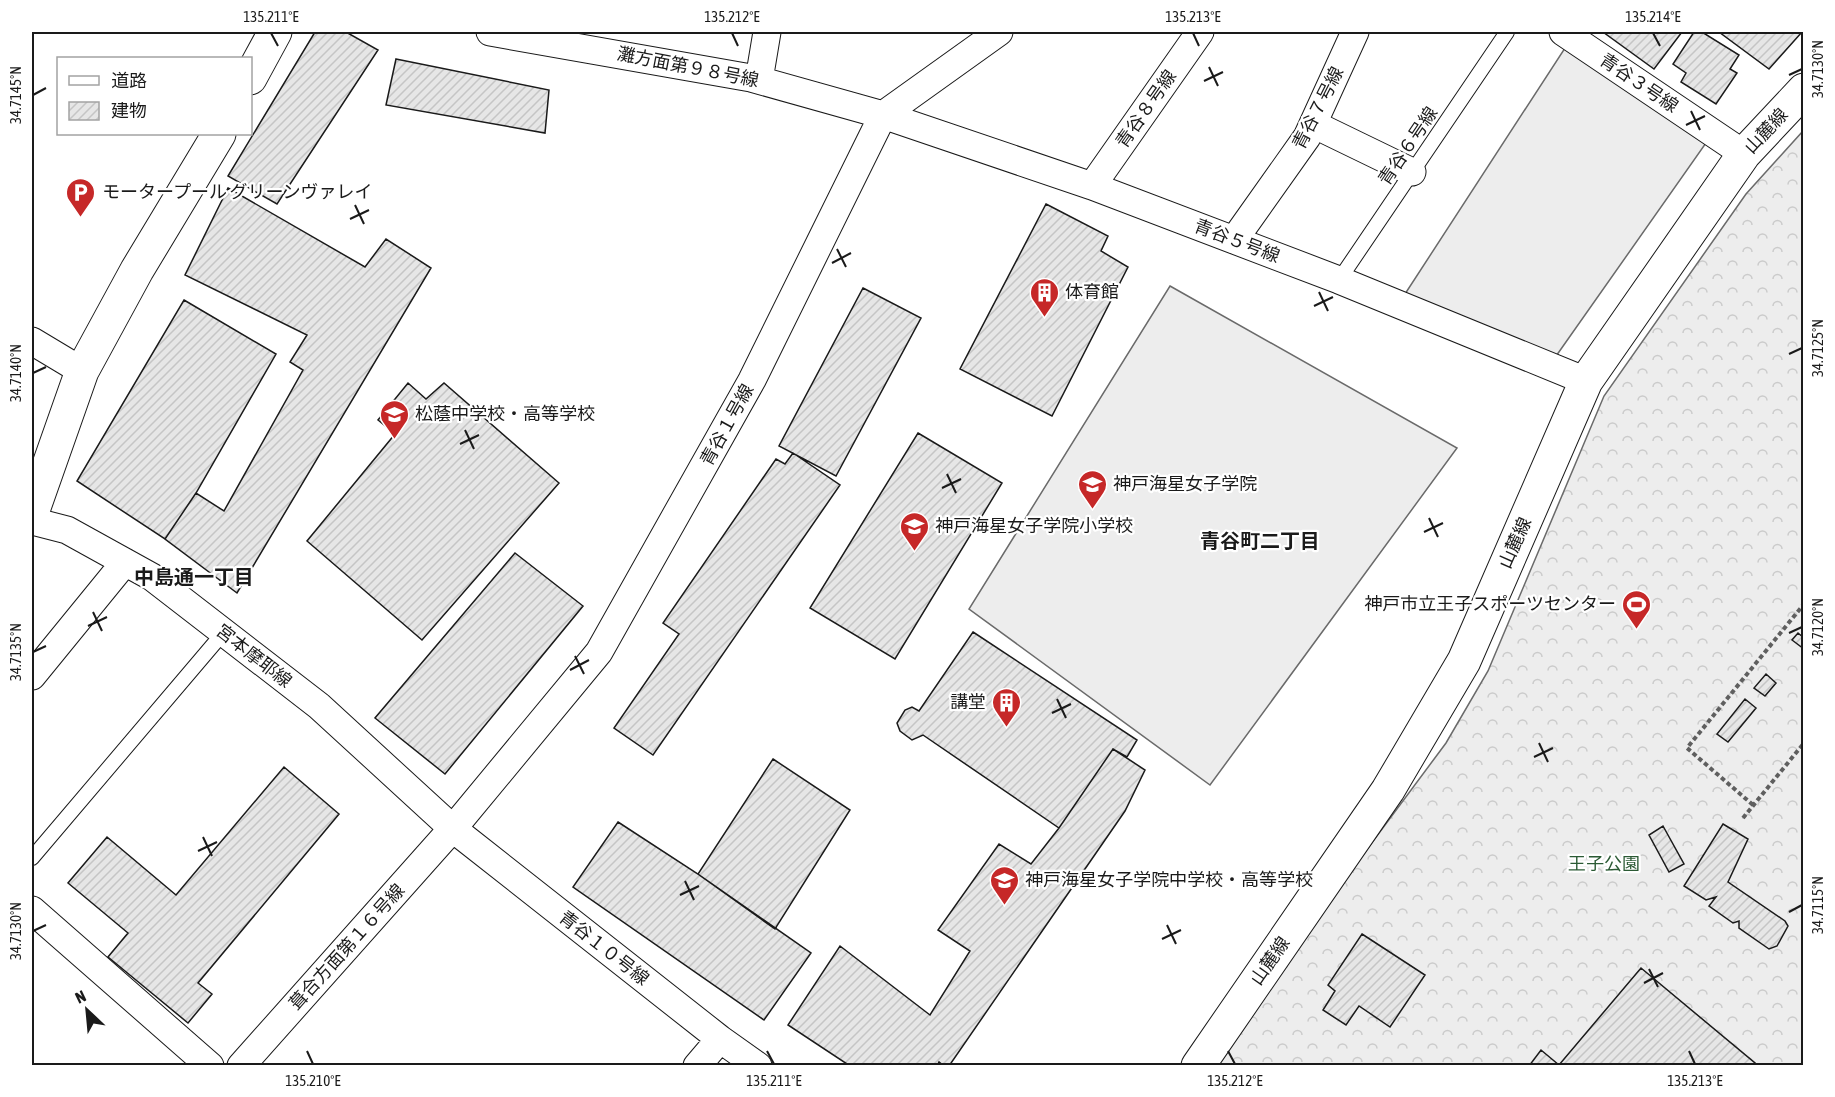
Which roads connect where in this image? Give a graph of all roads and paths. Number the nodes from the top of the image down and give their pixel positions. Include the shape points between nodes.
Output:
1 (275, 32) edge
2 (490, 32) edge
3 (767, 32) edge
4 (999, 32) edge
5 (1200, 32) edge
6 (1355, 32) edge
7 (1507, 32) edge
8 (1563, 32) edge
9 (252, 74) edge
10 (759, 80) junction
11 (1803, 90) edge
12 (883, 115) junction
13 (1313, 124) junction
14 (218, 135) edge
15 (1744, 154) junction
16 (1412, 172) junction
17 (1092, 186) junction
18 (1234, 240) junction
19 (1339, 280) junction
20 (32, 341) edge
21 (82, 371) junction
22 (1586, 381) junction
23 (32, 513) edge
24 (32, 521) edge
25 (125, 562) junction
26 (1803, 604) edge
27 (224, 632) junction
28 (32, 676) edge
29 (1803, 743) edge
30 (1753, 805) junction
31 (1743, 818) dead end
32 (452, 828) junction
33 (32, 858) edge
34 (32, 910) edge
35 (720, 1039) junction
36 (210, 1065) edge
37 (242, 1065) edge
38 (697, 1065) edge
39 (759, 1065) edge
40 (1198, 1065) edge

1 - 9 main road
2 - 10 street, 灘方面第９８号線
3 - 10 street
4 - 12 street, 青谷１号線
5 - 17 street, 青谷８号線
6 - 13 street, 青谷７号線
7 - 16 lane, 青谷６号線
8 - 15 street, 青谷３号線
10 - 12 street, 灘方面第９８号線
11 - 15 main road, 山麓線
12 - 17 street, 青谷５号線
12 - 32 street, 青谷１号線 via 752,380 599,652
13 - 16 street
13 - 18 street, 青谷７号線
14 - 21 main road
15 - 22 main road, 山麓線
16 - 19 lane, 青谷６号線
17 - 18 street, 青谷５号線
18 - 19 street, 青谷５号線
19 - 22 street, 青谷５号線
20 - 21 street
21 - 23 main road
22 - 40 main road, 山麓線 via 1464,661 1388,790
24 - 25 street, 宮本摩耶線 via 67,531
25 - 27 street, 宮本摩耶線 via 152,577
25 - 28 street
26 - 30 path via 1687,748
27 - 32 street, 宮本摩耶線 via 319,706
27 - 33 lane
29 - 30 path
30 - 31 path
32 - 35 street, 青谷１０号線
32 - 37 street, 葺合方面第１６号線
34 - 36 street
35 - 38 street
35 - 39 street, 青谷１０号線

